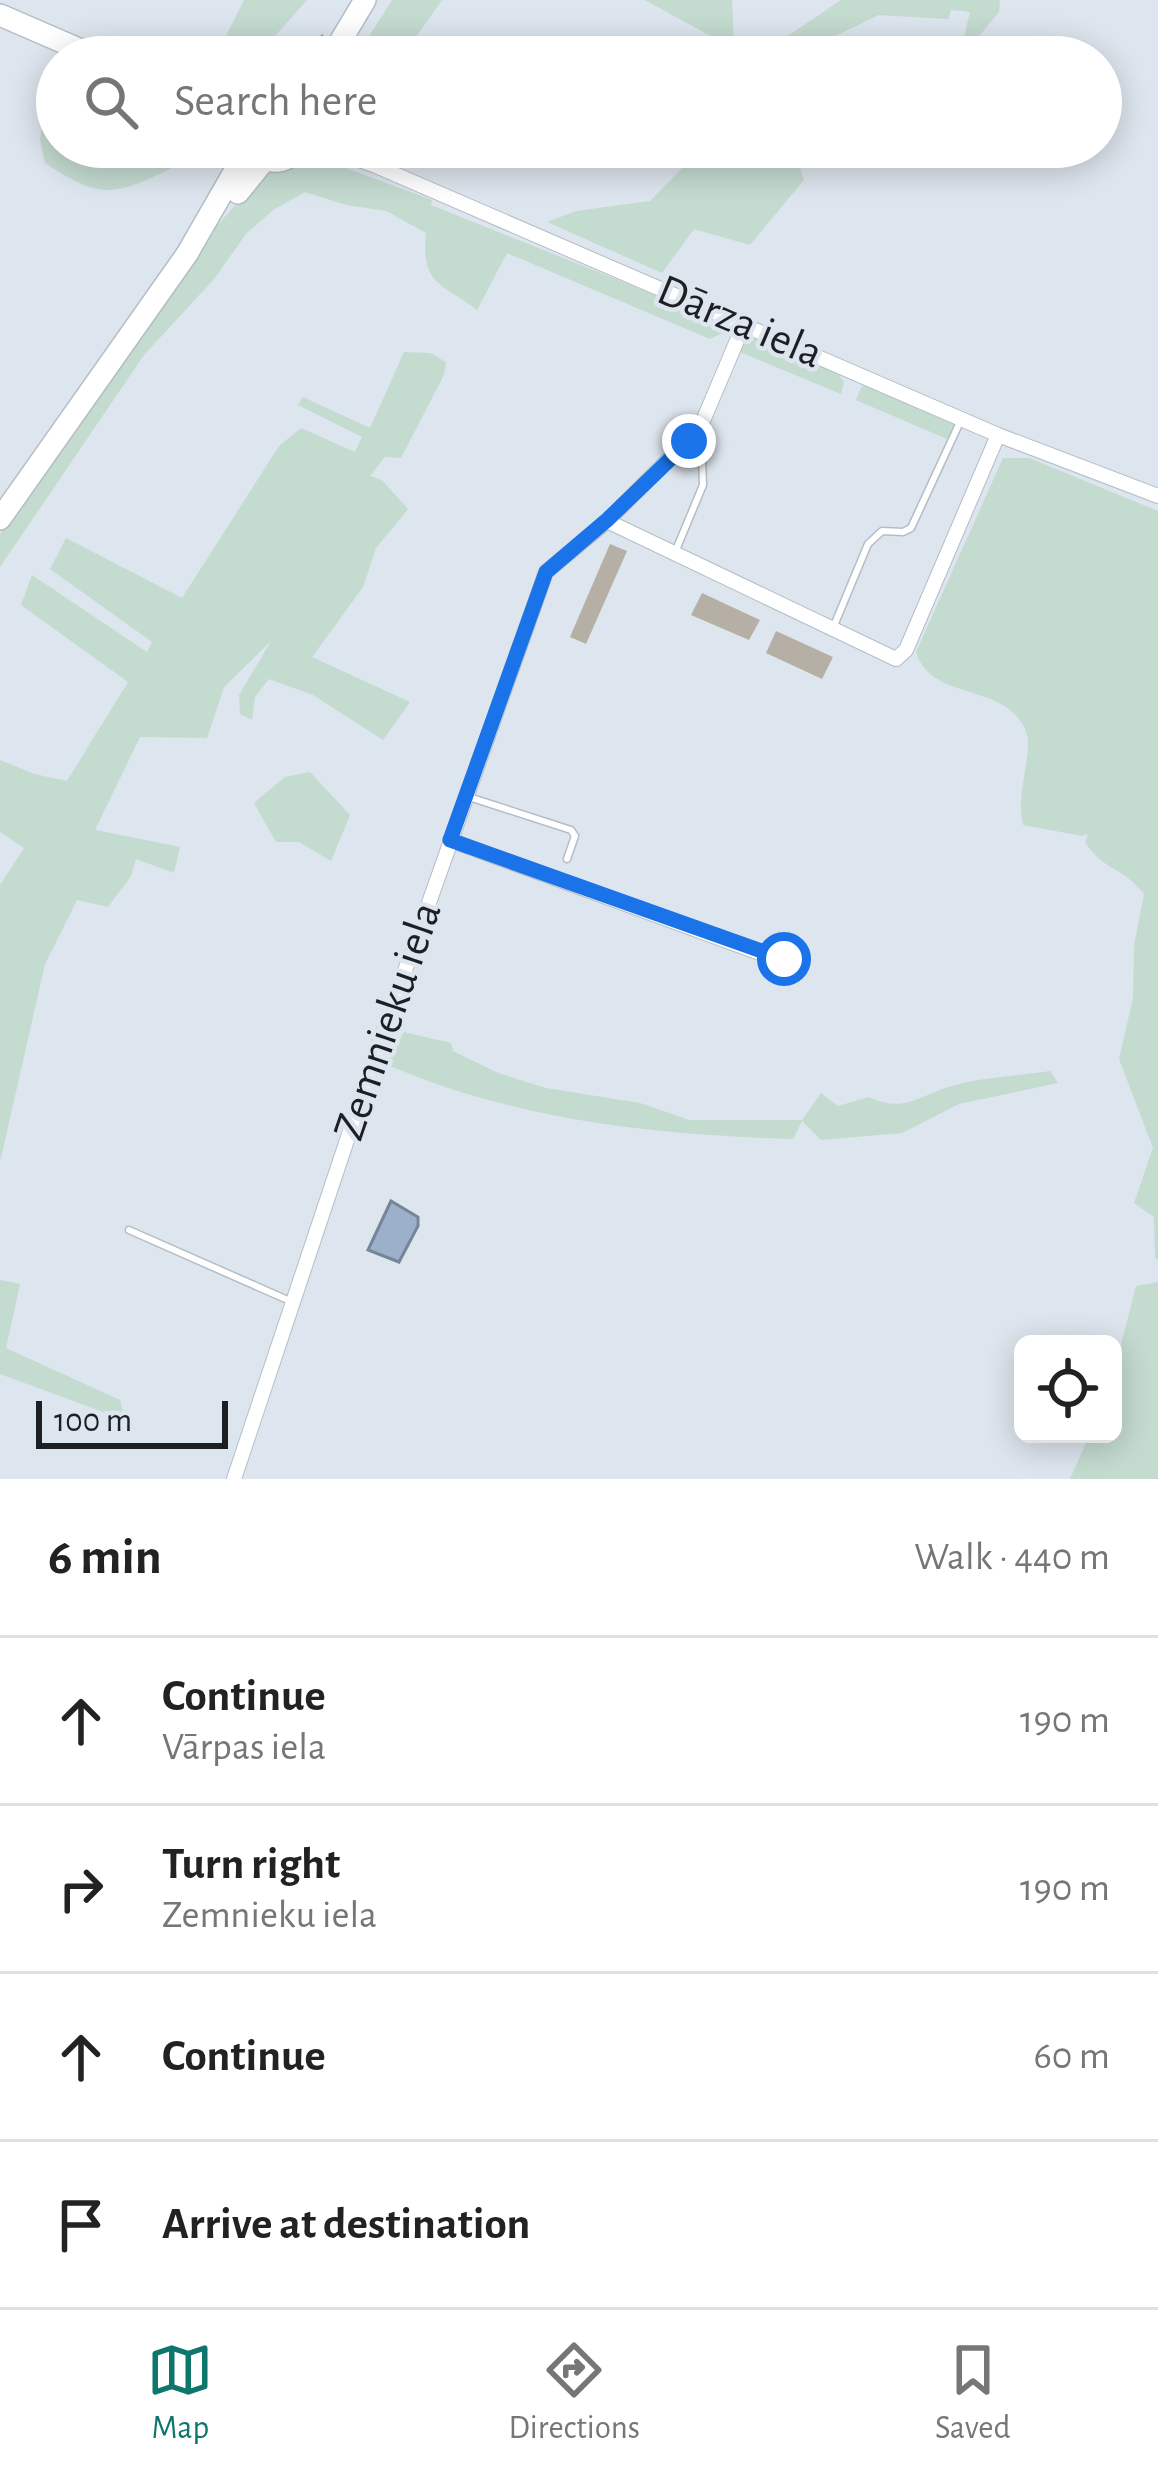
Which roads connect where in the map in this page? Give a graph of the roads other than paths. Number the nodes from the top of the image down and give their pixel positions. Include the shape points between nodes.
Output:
1 (365, 0) edge
2 (0, 15) edge
3 (351, 34) joint
4 (50, 36) edge
5 (348, 36) edge
6 (244, 168) edge
7 (381, 168) edge
8 (744, 324) junction
9 (961, 419) junction
10 (700, 428) junction
11 (998, 435) junction
12 (1158, 496) edge
13 (0, 519) edge
14 (607, 520) junction
15 (675, 553) junction
16 (832, 628) junction
17 (465, 795) junction
18 (450, 840) junction
19 (567, 859) dead end
20 (798, 967) dead end
21 (129, 1230) dead end
22 (293, 1302) junction
23 (234, 1479) edge

1 - 3 main road
2 - 4 main road
3 - 5 main road
6 - 13 main road via 196,249
7 - 8 street, Dārza iela
8 - 9 street, Dārza iela
8 - 10 street
9 - 11 street, Dārza iela
9 - 16 lane via 911,528 882,532 868,544
10 - 14 street, Zemnieku iela
10 - 15 lane via 703,485
11 - 12 street, Dārza iela
11 - 16 street via 906,650 896,659
14 - 15 street
14 - 17 street, Zemnieku iela via 546,572
15 - 16 street
17 - 18 street, Zemnieku iela
17 - 19 lane via 571,830
18 - 20 street
18 - 22 street, Zemnieku iela
21 - 22 lane
22 - 23 street, Zemnieku iela

